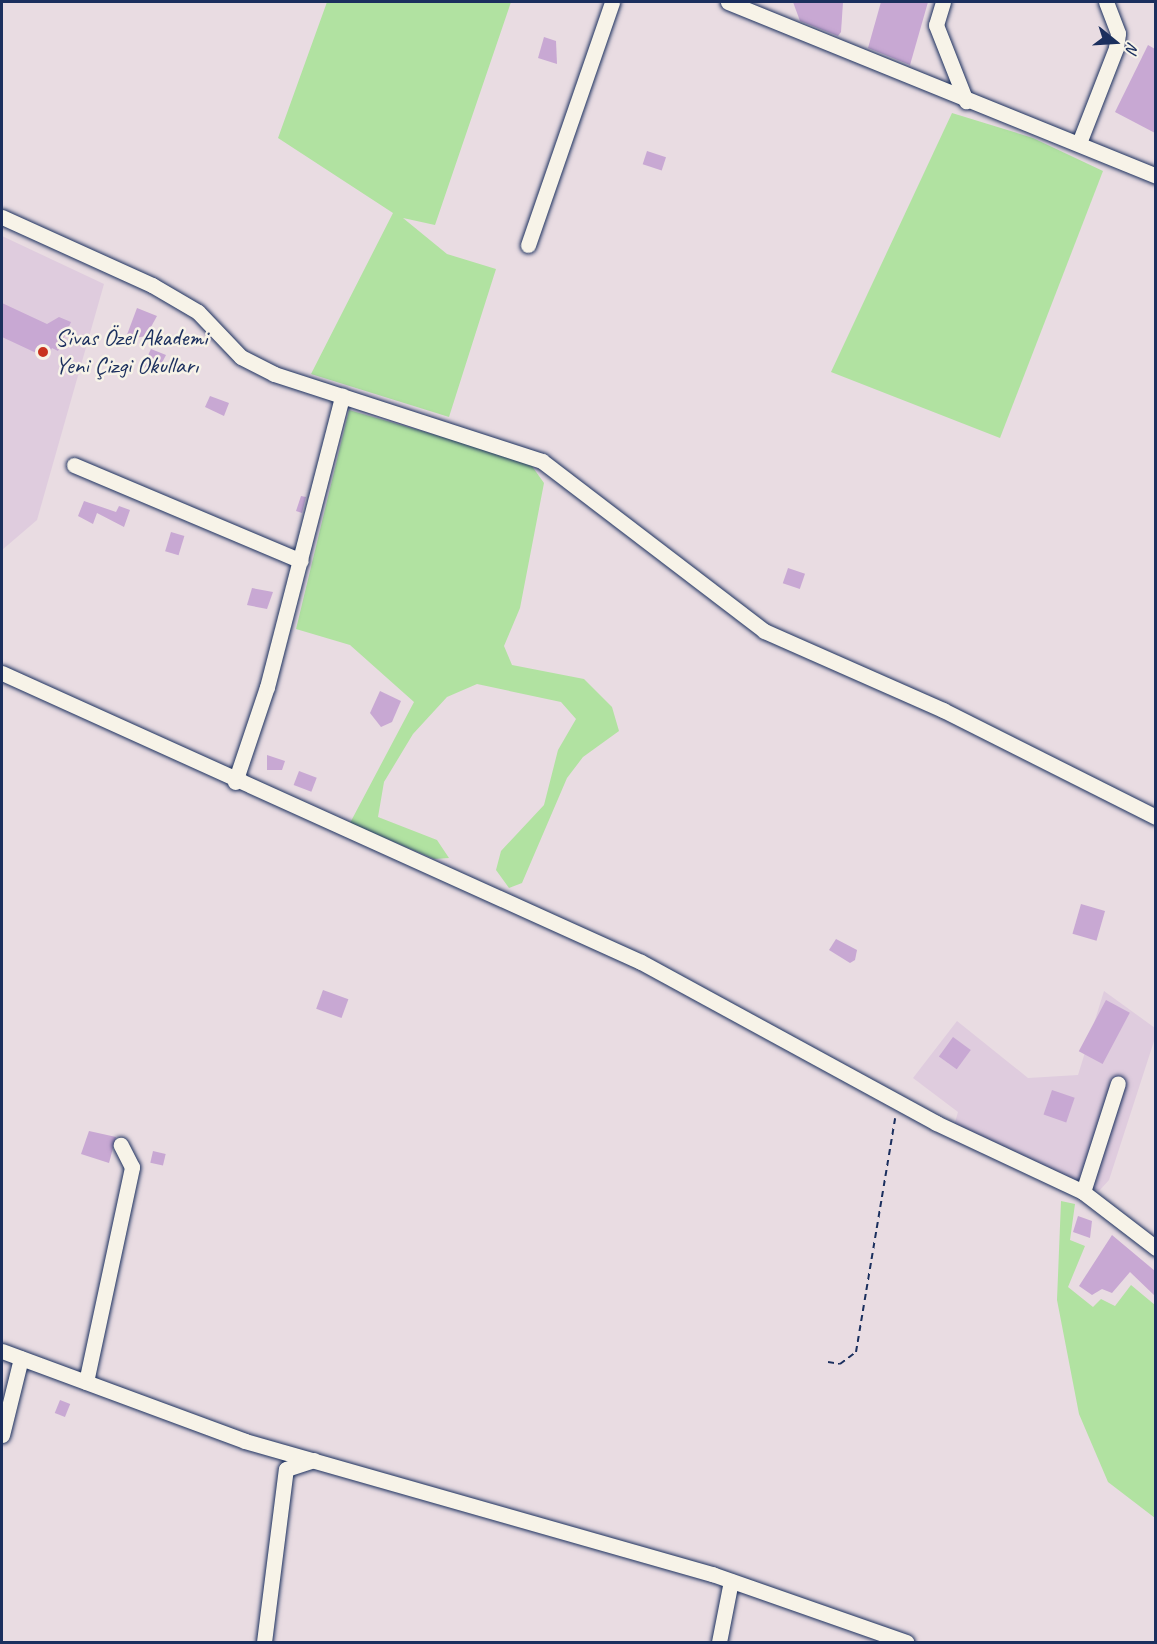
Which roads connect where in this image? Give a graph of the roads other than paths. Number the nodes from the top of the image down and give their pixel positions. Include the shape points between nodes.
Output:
1 (612, 2) edge
2 (728, 2) edge
3 (943, 2) edge
4 (1106, 2) edge
5 (966, 101) junction
6 (1079, 143) junction
7 (1155, 176) edge
8 (2, 217) edge
9 (528, 245) dead end
10 (342, 396) junction
11 (74, 465) dead end
12 (301, 561) junction
13 (3, 677) edge
14 (235, 782) junction
15 (1155, 817) edge
16 (1118, 1083) dead end
17 (121, 1145) dead end
18 (1083, 1192) junction
19 (1155, 1248) edge
20 (2, 1351) edge
21 (21, 1358) junction
22 (86, 1382) junction
23 (2, 1435) edge
24 (314, 1460) junction
25 (731, 1581) junction
26 (264, 1642) edge
27 (719, 1642) edge
28 (906, 1642) edge

1 - 9 street
2 - 5 street
3 - 5 street via 936,25
4 - 6 street via 1118,33 1116,48
5 - 6 street
6 - 7 street
8 - 10 street via 152,285 198,312 241,357
10 - 12 street
10 - 15 street via 542,461 764,632 943,710
11 - 12 street
12 - 14 street via 267,687
13 - 14 street
14 - 18 street via 541,913
16 - 18 street
17 - 22 street via 132,1167
18 - 19 street
20 - 21 street
21 - 22 street
21 - 23 street
22 - 24 street via 245,1441
24 - 25 street
24 - 26 street via 286,1469
25 - 27 street
25 - 28 street

